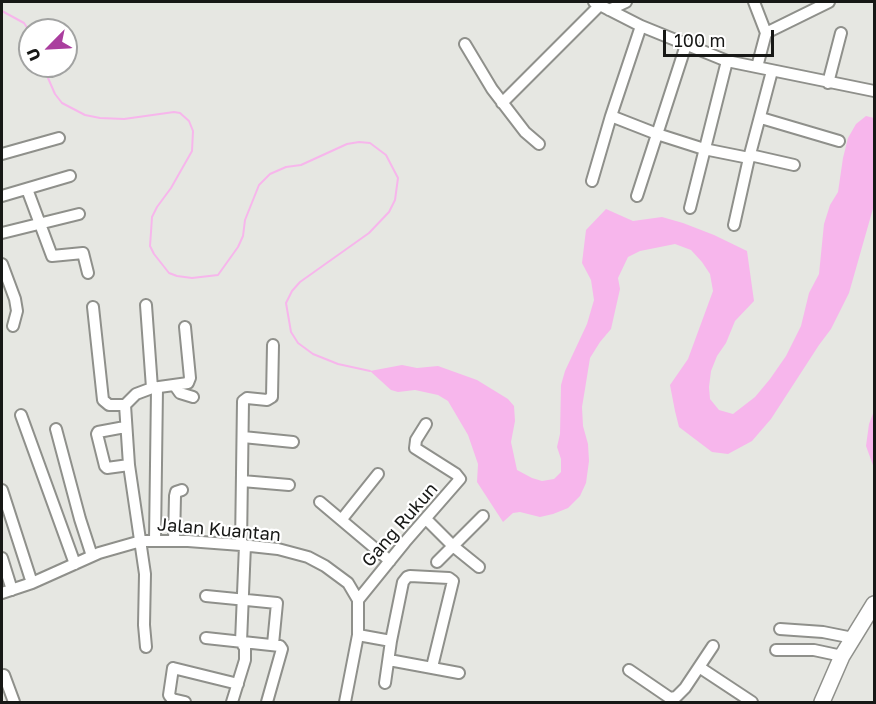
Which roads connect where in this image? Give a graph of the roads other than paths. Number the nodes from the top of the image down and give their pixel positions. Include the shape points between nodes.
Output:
1 (626, 2) edge
2 (754, 2) edge
3 (829, 2) edge
4 (601, 6) edge
5 (640, 26) junction
6 (766, 33) junction
7 (841, 33) dead end
8 (465, 44) dead end
9 (686, 45) junction
10 (728, 61) junction
11 (757, 67) junction
12 (772, 71) junction
13 (828, 83) junction
14 (874, 92) edge
15 (502, 103) junction
16 (610, 116) junction
17 (760, 118) junction
18 (657, 134) junction
19 (59, 138) dead end
20 (838, 141) dead end
21 (539, 144) dead end
22 (704, 149) junction
23 (2, 154) edge
24 (749, 156) junction
25 (794, 165) dead end
26 (70, 176) dead end
27 (592, 182) dead end
28 (27, 189) junction
29 (2, 196) edge
30 (637, 196) dead end
31 (690, 208) dead end
32 (79, 214) dead end
33 (40, 225) junction
34 (734, 225) dead end
35 (2, 233) edge
36 (2, 264) edge
37 (88, 273) dead end
38 (7, 290) edge
39 (146, 305) dead end
40 (93, 307) dead end
41 (13, 326) dead end
42 (185, 327) dead end
43 (273, 345) dead end
44 (175, 386) junction
45 (154, 388) junction
46 (193, 397) dead end
47 (125, 405) junction
48 (21, 415) dead end
49 (426, 424) dead end
50 (125, 427) junction
51 (56, 429) dead end
52 (243, 437) junction
53 (293, 442) dead end
54 (129, 465) junction
55 (378, 474) dead end
56 (242, 481) junction
57 (289, 485) dead end
58 (2, 490) edge
59 (182, 490) dead end
60 (320, 502) dead end
61 (483, 516) dead end
62 (342, 519) junction
63 (426, 519) junction
64 (155, 540) junction
65 (141, 541) junction
66 (174, 541) junction
67 (243, 545) junction
68 (453, 546) junction
69 (93, 556) junction
70 (2, 558) edge
71 (390, 561) junction
72 (437, 562) dead end
73 (75, 564) junction
74 (479, 567) dead end
75 (32, 583) junction
76 (7, 591) edge
77 (206, 596) dead end
78 (243, 599) junction
79 (358, 600) junction
80 (874, 604) edge
81 (780, 629) dead end
82 (358, 635) junction
83 (206, 638) dead end
84 (853, 638) junction
85 (391, 640) junction
86 (241, 642) junction
87 (273, 644) junction
88 (713, 646) dead end
89 (146, 647) dead end
90 (776, 650) dead end
91 (842, 656) junction
92 (389, 660) junction
93 (699, 667) junction
94 (432, 668) junction
95 (629, 670) dead end
96 (459, 673) dead end
97 (4, 675) dead end
98 (385, 683) dead end
99 (238, 684) junction
100 (14, 702) edge
101 (184, 702) edge
102 (232, 702) edge
103 (267, 702) edge
104 (345, 702) edge
105 (752, 702) edge
106 (822, 702) edge

1 - 4 street
2 - 6 street
3 - 6 street
4 - 5 street
4 - 15 street
5 - 9 street
5 - 16 street
6 - 11 street
7 - 13 street
8 - 15 street
9 - 10 street
9 - 18 street
10 - 11 street
10 - 22 street
11 - 12 street
12 - 13 street
12 - 17 street
13 - 14 street
15 - 21 street
16 - 18 street
16 - 27 street
17 - 20 street
17 - 24 street
18 - 22 street
18 - 30 street
19 - 23 street
22 - 24 street
22 - 31 street
24 - 25 street
24 - 34 street
26 - 28 street
28 - 29 street
28 - 33 street
32 - 33 street
33 - 35 street
33 - 37 street via 52,256 83,253
36 - 38 street
38 - 41 street via 17,310
39 - 45 street
40 - 47 street via 103,400 109,405
42 - 44 street via 189,381
43 - 52 street via 272,397 244,399
44 - 45 street
44 - 46 street via 180,393
45 - 47 street via 136,394
45 - 64 street
47 - 50 street
48 - 73 street
49 - 63 street, Gang Rukun via 415,448 460,479
50 - 54 street
50 - 54 street via 97,434 107,468
51 - 69 street
52 - 53 street
52 - 56 street
54 - 65 street
55 - 62 street
56 - 57 street
56 - 67 street
58 - 75 street
59 - 66 street via 175,496
60 - 62 street
61 - 68 street
62 - 71 street
63 - 68 street
63 - 71 street, Gang Rukun
64 - 65 street, Jalan Kuantan
64 - 66 street, Jalan Kuantan
65 - 69 street, Jalan Kuantan
65 - 89 street
66 - 67 street, Jalan Kuantan
67 - 78 street
67 - 79 street, Jalan Kuantan via 278,549 317,562 348,583
68 - 72 street
68 - 74 street
69 - 73 street, Jalan Kuantan
70 - 76 street
71 - 79 street, Gang Rukun
73 - 75 street, Jalan Kuantan
75 - 76 street, Jalan Kuantan
77 - 78 street
78 - 86 street
78 - 87 street via 277,603
79 - 82 street
80 - 84 highway
81 - 84 street
82 - 85 street
82 - 104 street
83 - 86 street
84 - 91 highway
85 - 92 street
85 - 94 street via 405,579 451,579 453,588
86 - 87 street
86 - 99 street via 246,651
87 - 103 street via 282,649
88 - 93 street
90 - 91 street via 814,650
91 - 106 highway
92 - 94 street
92 - 98 street
93 - 95 street via 679,696 672,698
93 - 105 street
94 - 96 street
97 - 100 street
99 - 101 street via 173,668 169,695
99 - 102 street

